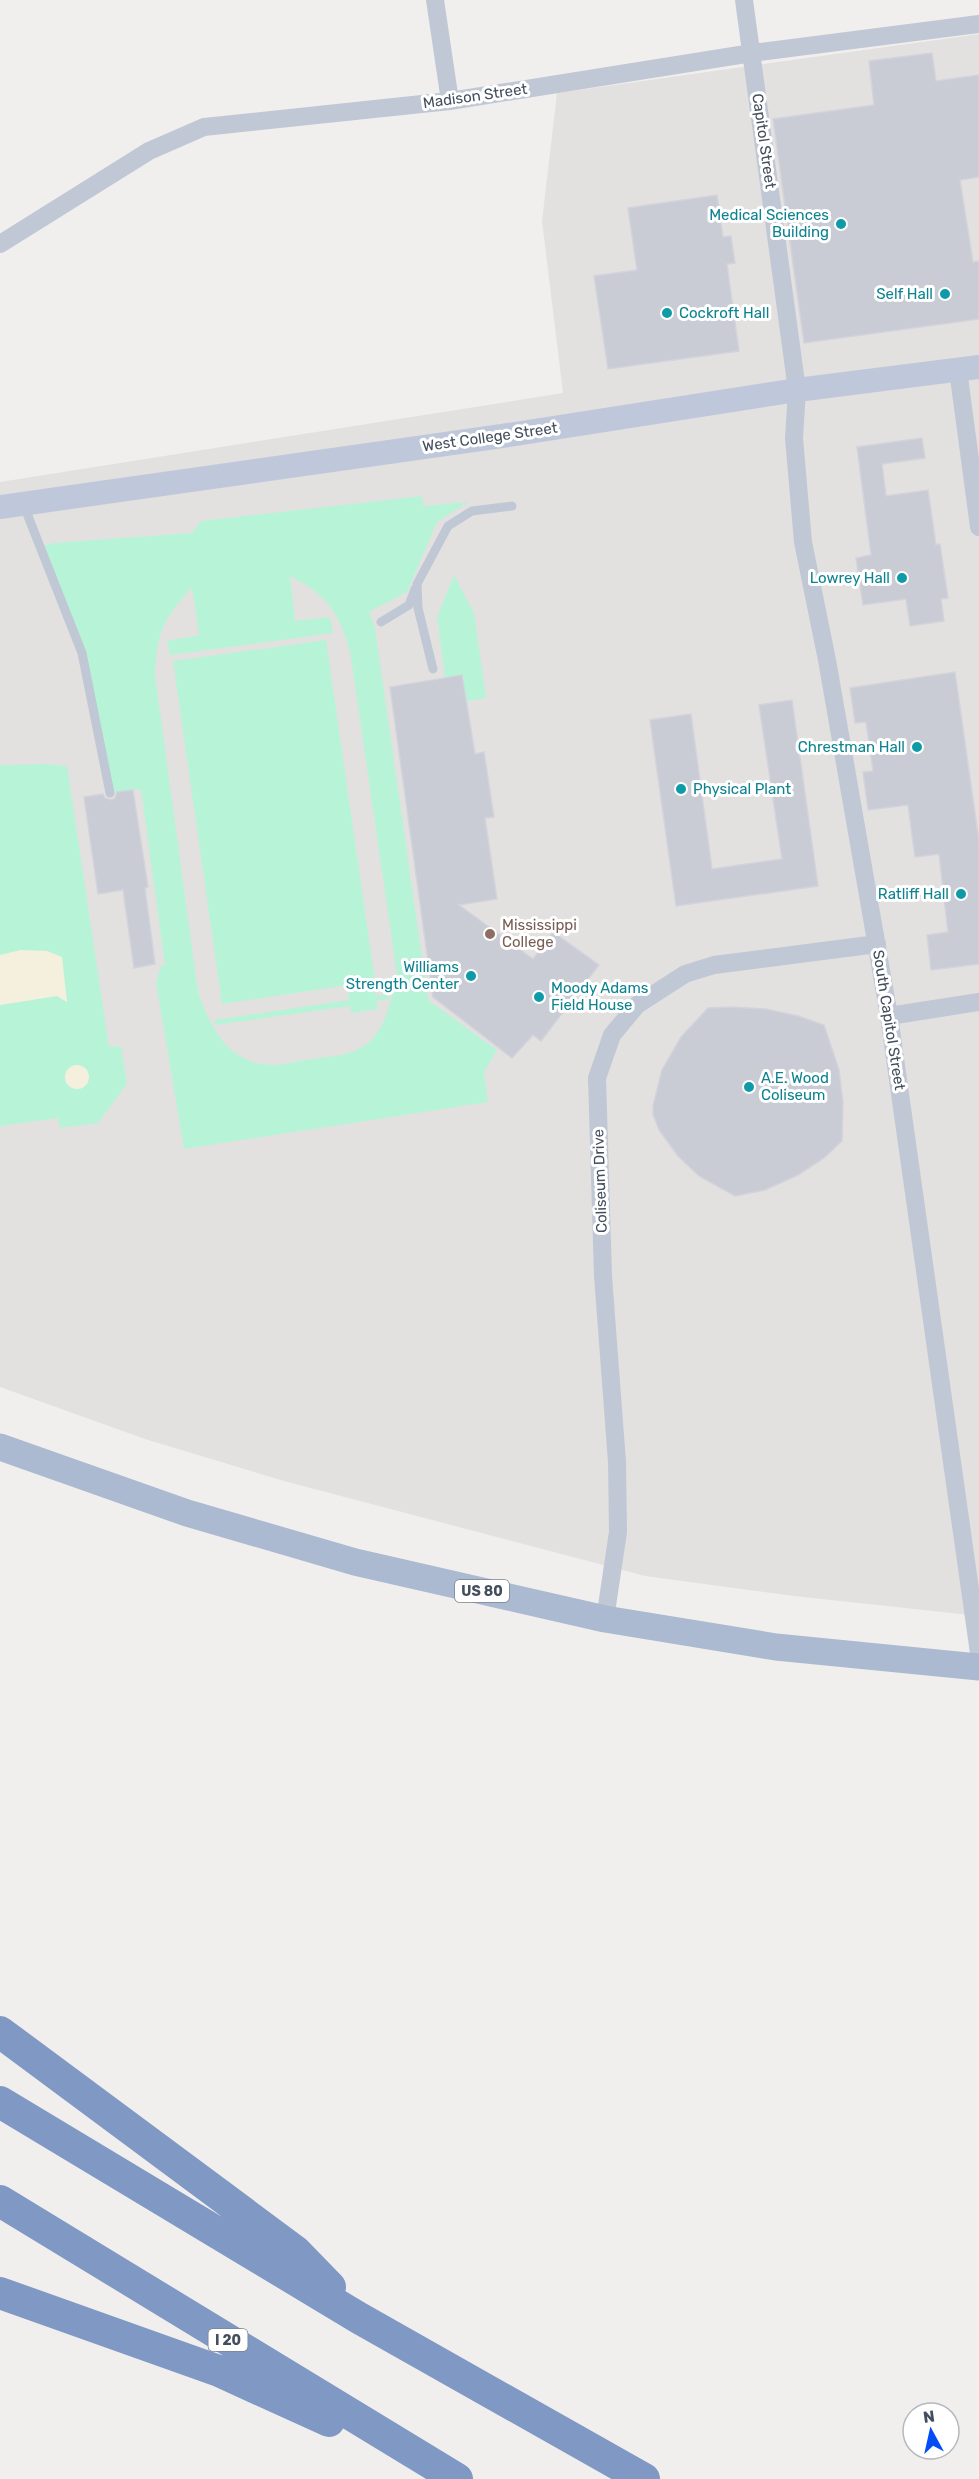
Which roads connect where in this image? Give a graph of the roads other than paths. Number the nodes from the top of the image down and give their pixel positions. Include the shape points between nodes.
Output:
1 (435, 0) edge
2 (744, 0) edge
3 (979, 24) edge
4 (752, 54) junction
5 (450, 101) junction
6 (0, 244) edge
7 (968, 368) edge
8 (797, 390) junction
9 (12, 505) edge
10 (512, 506) dead end
11 (979, 527) edge
12 (417, 584) junction
13 (381, 622) dead end
14 (433, 669) dead end
15 (110, 793) dead end
16 (877, 944) junction
17 (979, 1002) edge
18 (889, 1016) junction
19 (0, 1447) edge
20 (605, 1619) junction
21 (979, 1653) edge
22 (979, 1667) edge
23 (0, 2032) edge
24 (0, 2102) edge
25 (0, 2201) edge
26 (0, 2293) edge
27 (359, 2318) junction
28 (457, 2479) edge
29 (644, 2479) edge

1 - 5 street
2 - 4 street, Capitol Street
3 - 4 street, Madison Street
4 - 5 street, Madison Street
4 - 8 street, Capitol Street
5 - 6 street, Madison Street via 204,127 149,151
7 - 8 street, West College Street
7 - 11 street
8 - 9 street, West College Street
8 - 16 street, South Capitol Street via 794,438 803,542
9 - 15 lane via 82,653
10 - 12 lane via 472,511 448,526
12 - 13 lane via 409,605
12 - 14 lane via 418,608
16 - 18 street, South Capitol Street
16 - 20 street, Coliseum Drive via 714,965 686,974 638,1005 612,1035 597,1078 603,1276 617,1462 618,1532
17 - 18 street
18 - 21 street, South Capitol Street
19 - 20 main road, US 80 via 187,1513 356,1562
20 - 22 main road, US 80 via 776,1647
23 - 27 highway via 295,2252
24 - 27 highway
25 - 28 highway, I 20
26 - 28 highway via 219,2372
27 - 29 highway

